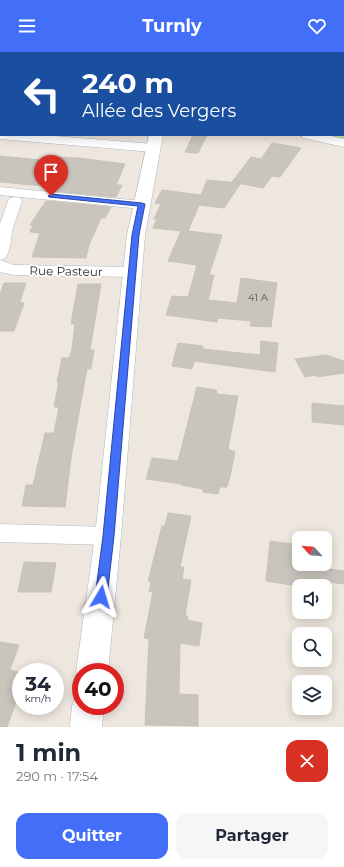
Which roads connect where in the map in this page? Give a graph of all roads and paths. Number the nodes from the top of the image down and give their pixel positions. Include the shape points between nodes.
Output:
1 (22, 136) edge
2 (312, 136) edge
3 (155, 142) edge
4 (344, 143) edge
5 (0, 191) edge
6 (18, 197) junction
7 (0, 200) edge
8 (142, 204) junction
9 (0, 255) edge
10 (0, 266) edge
11 (132, 272) junction
12 (0, 533) edge
13 (108, 536) junction
14 (93, 663) edge
15 (87, 715) edge
16 (86, 727) edge

1 - 3 street
2 - 4 street
3 - 8 street
5 - 6 street
6 - 7 street
6 - 8 street
6 - 9 street via 5,230
8 - 11 street
10 - 11 street, Rue Pasteur via 14,270
11 - 13 street
12 - 13 street
13 - 14 street
15 - 16 street

